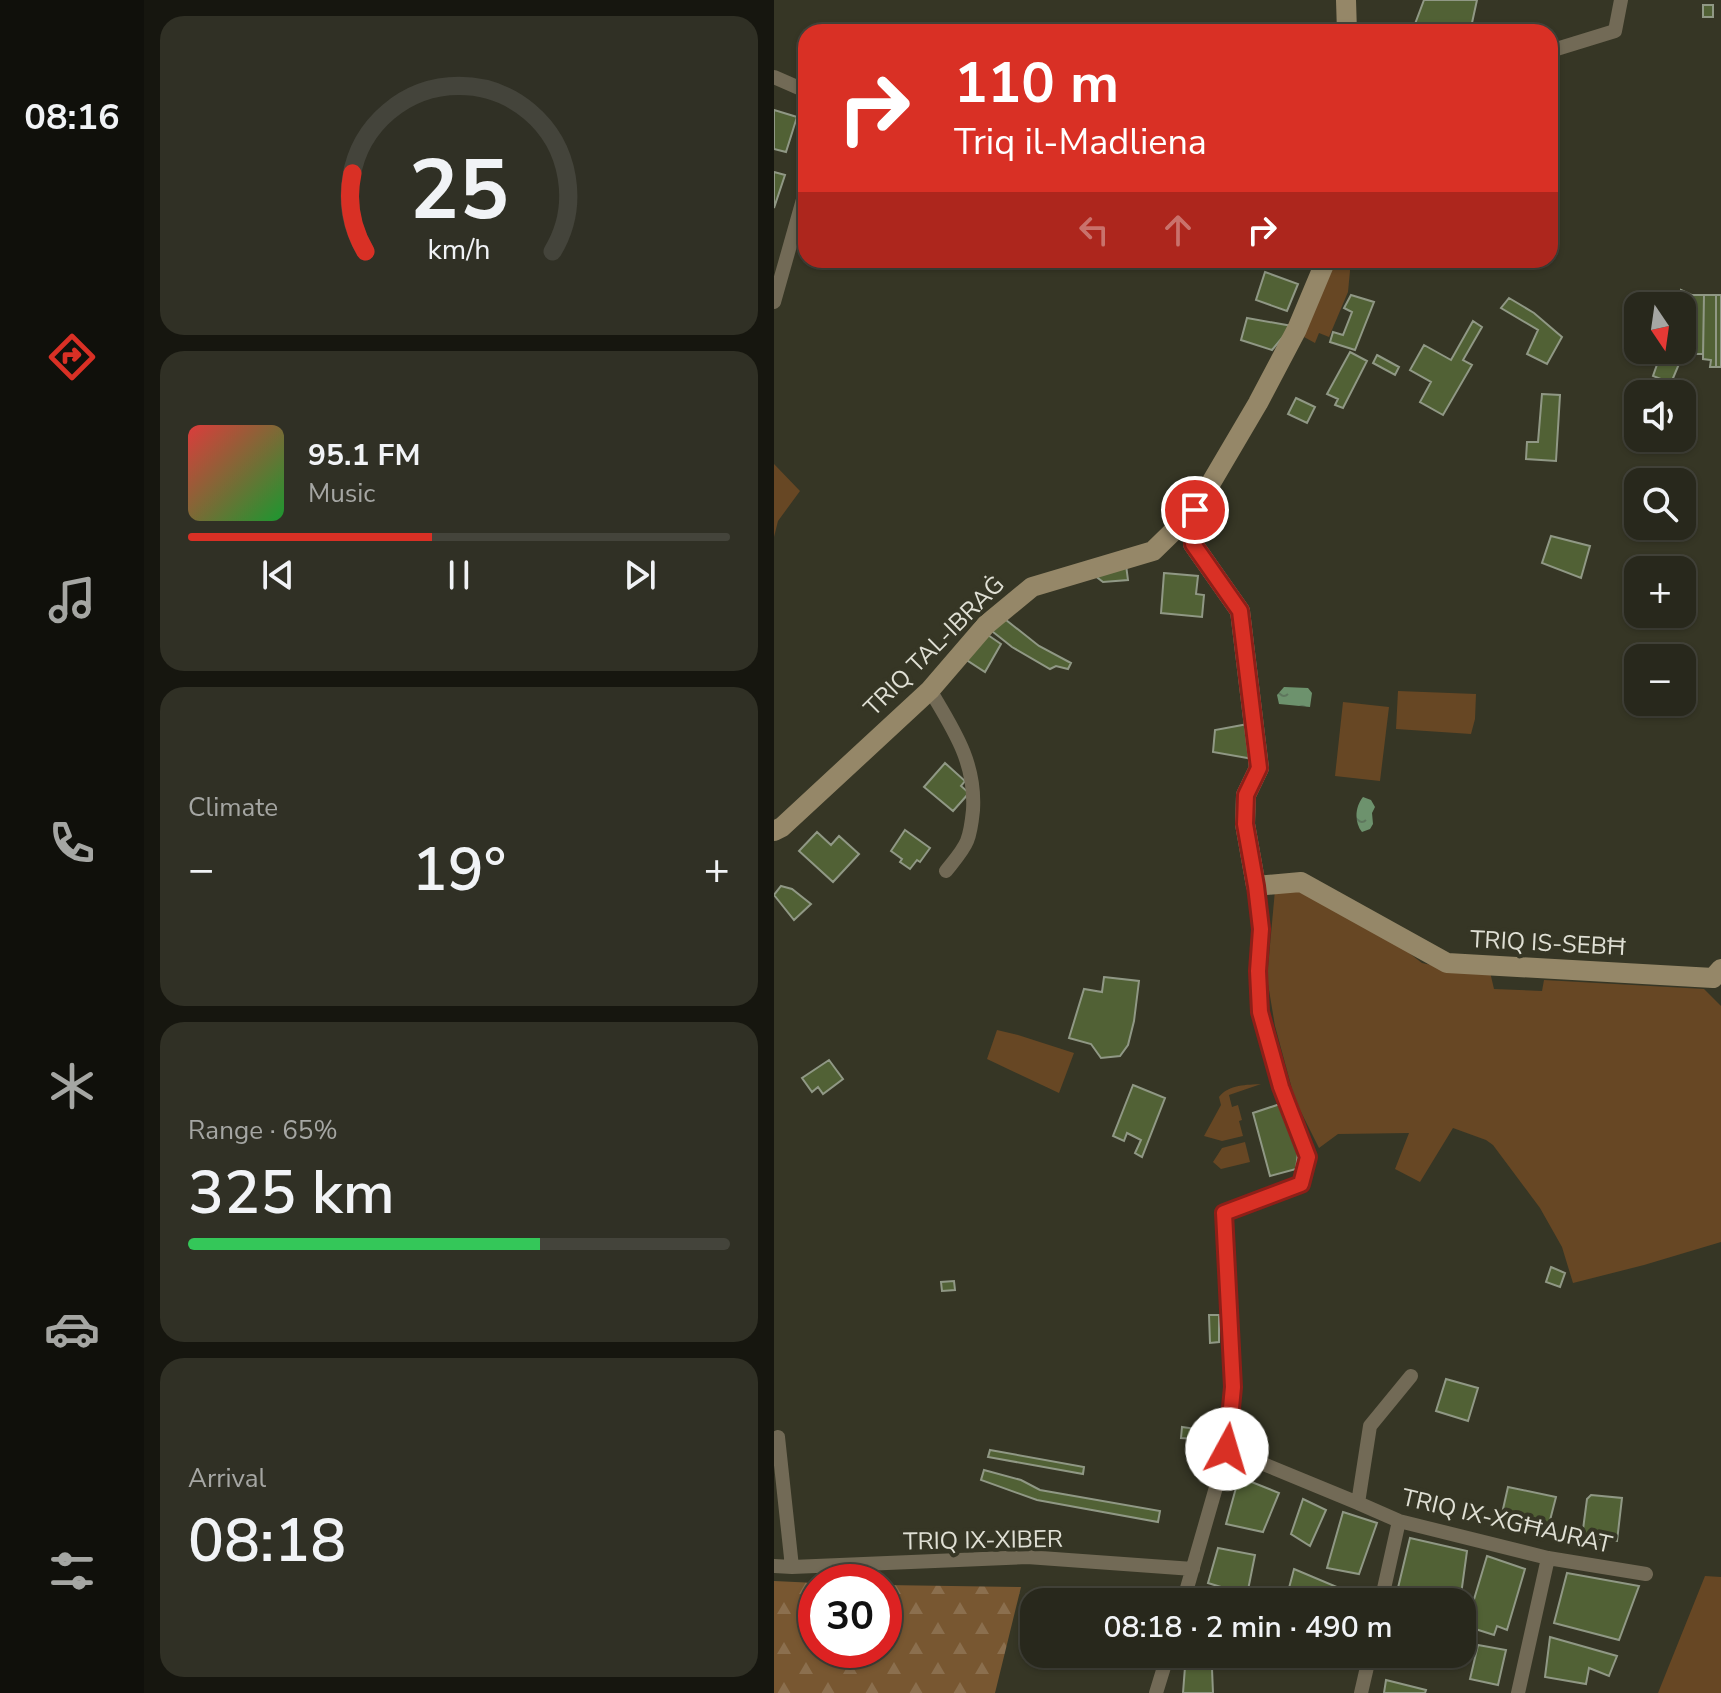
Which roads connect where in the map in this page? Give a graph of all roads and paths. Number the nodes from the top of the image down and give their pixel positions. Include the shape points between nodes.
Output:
1 (1346, 0) edge
2 (1621, 0) edge
3 (1347, 24) edge
4 (1558, 49) edge
5 (774, 77) edge
6 (798, 88) edge
7 (798, 217) edge
8 (1323, 268) edge
9 (774, 302) edge
10 (1195, 510) junction
11 (1193, 544) junction
12 (1153, 551) junction
13 (930, 690) junction
14 (774, 831) edge
15 (946, 871) dead end
16 (1256, 886) junction
17 (1717, 974) edge
18 (1411, 1376) dead end
19 (778, 1437) dead end
20 (1227, 1449) junction
21 (1358, 1503) junction
22 (1399, 1521) junction
23 (1548, 1558) junction
24 (774, 1566) edge
25 (792, 1567) junction
26 (1193, 1569) junction
27 (1646, 1574) dead end
28 (1187, 1588) edge
29 (1384, 1588) edge
30 (1164, 1668) edge
31 (1367, 1668) edge
32 (1156, 1693) edge
33 (1361, 1693) edge
34 (1518, 1693) edge

1 - 3 main road
2 - 4 street via 1615,31
5 - 6 street
7 - 9 street
8 - 10 main road, TRIQ TAL-IBRAĠ via 1258,403
10 - 11 main road
10 - 12 main road, TRIQ TAL-IBRAĠ
11 - 12 main road
11 - 16 main road via 1240,611 1259,768 1246,795 1245,824
12 - 13 main road, TRIQ TAL-IBRAĠ via 1032,587 986,625
13 - 14 main road, TRIQ TAL-IBRAĠ
13 - 15 street via 973,779 967,843
16 - 17 main road, TRIQ IS-SEBĦ via 1301,882 1447,963
16 - 20 street via 1260,1012 1308,1157 1301,1184 1224,1213 1233,1387
18 - 21 street via 1370,1426
19 - 25 street
20 - 21 street, TRIQ IX-XGĦAJRAT
20 - 26 street
21 - 22 street, TRIQ IX-XGĦAJRAT
22 - 23 street, TRIQ IX-XGĦAJRAT
22 - 29 street
23 - 27 street, TRIQ IX-XGĦAJRAT
23 - 34 street
24 - 25 street, TRIQ IX-XIBER
25 - 26 street, TRIQ IX-XIBER via 1027,1557
26 - 28 street
30 - 32 street
31 - 33 street

